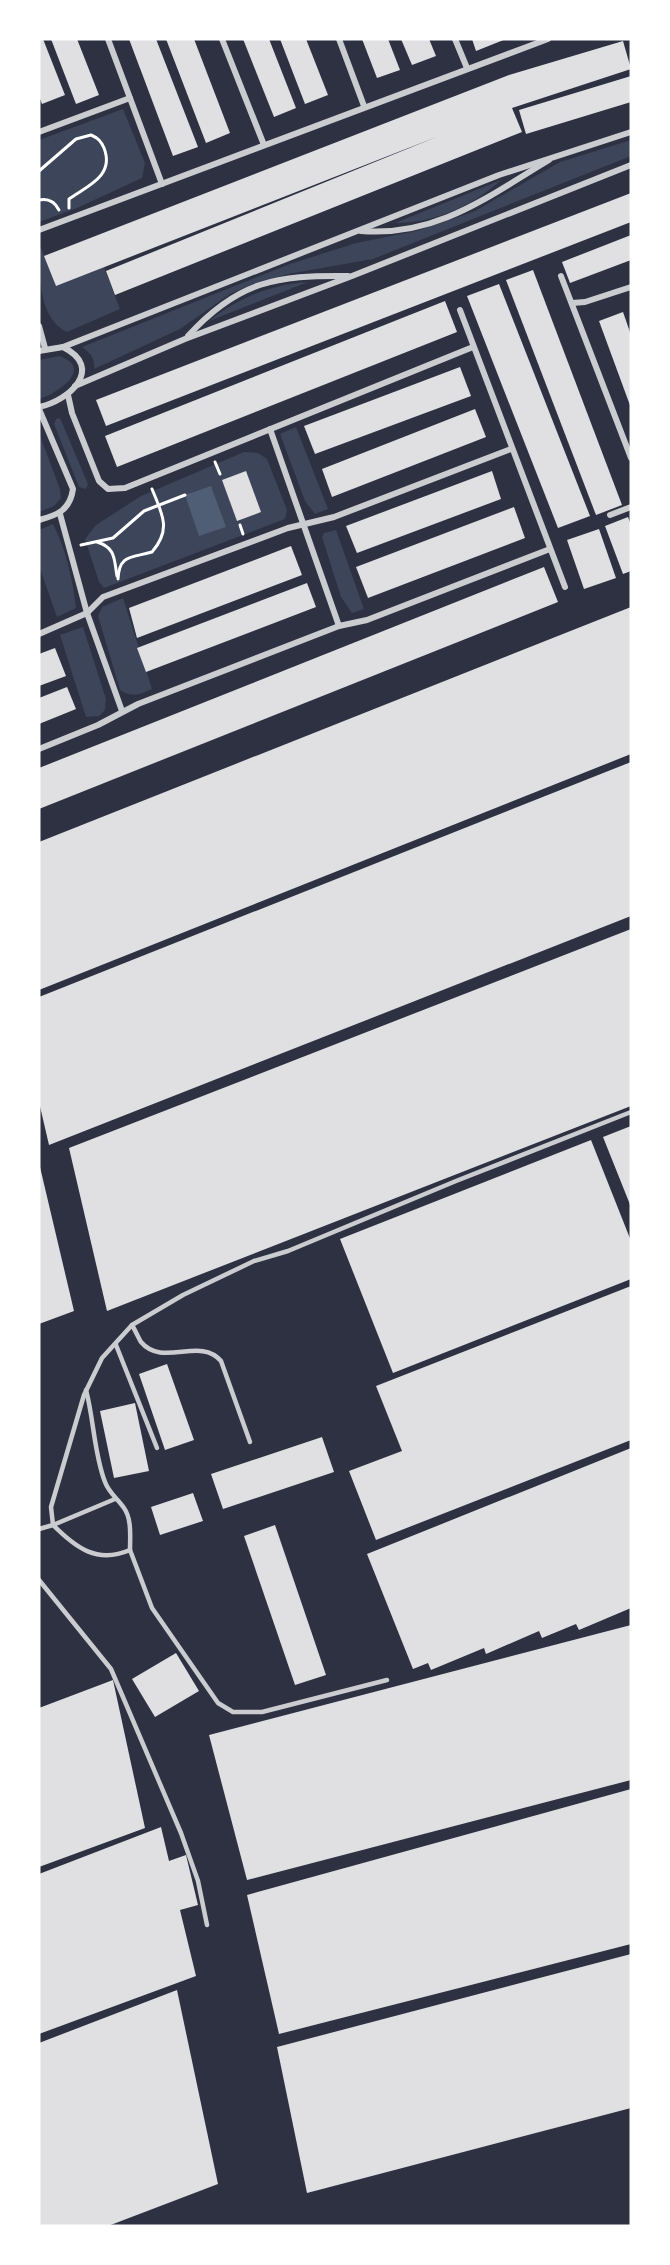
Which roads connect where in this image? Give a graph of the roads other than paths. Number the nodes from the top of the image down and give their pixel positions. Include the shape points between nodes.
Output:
1 (108, 39) edge
2 (222, 39) edge
3 (339, 39) edge
4 (456, 39) edge
5 (548, 39) edge
6 (467, 68) junction
7 (130, 98) junction
8 (364, 106) junction
9 (39, 132) edge
10 (631, 132) edge
11 (264, 145) junction
12 (563, 153) junction
13 (631, 165) edge
14 (162, 184) junction
15 (39, 230) edge
16 (360, 231) junction
17 (352, 276) junction
18 (561, 276) dead end
19 (631, 287) edge
20 (572, 303) junction
21 (460, 310) dead end
22 (39, 327) edge
23 (186, 339) junction
24 (63, 347) junction
25 (473, 347) junction
26 (42, 350) edge
27 (75, 387) junction
28 (68, 395) junction
29 (39, 408) edge
30 (270, 429) junction
31 (511, 449) junction
32 (631, 458) edge
33 (631, 507) edge
34 (60, 514) junction
35 (610, 515) dead end
36 (39, 520) edge
37 (301, 524) junction
38 (550, 549) junction
39 (565, 586) dead end
40 (87, 613) junction
41 (339, 626) junction
42 (39, 634) edge
43 (122, 711) junction
44 (39, 749) edge
45 (631, 1112) edge
46 (132, 1325) junction
47 (116, 1345) junction
48 (86, 1390) junction
49 (250, 1442) dead end
50 (157, 1448) dead end
51 (115, 1499) junction
52 (53, 1525) junction
53 (39, 1529) edge
54 (130, 1550) junction
55 (39, 1580) edge
56 (387, 1680) dead end
57 (207, 1925) dead end

1 - 7 street
2 - 11 street
3 - 8 street
4 - 6 street
5 - 6 street
6 - 8 street
7 - 9 street
7 - 14 street
8 - 11 street
10 - 12 street
11 - 14 street
12 - 16 street
12 - 16 street via 456,214 390,233
13 - 17 street
14 - 15 street
16 - 24 street
17 - 23 street
17 - 23 street via 298,275 252,288 209,313
18 - 20 street
19 - 20 street
20 - 32 street
21 - 25 street
22 - 26 street
23 - 27 street
24 - 26 street
24 - 27 street via 78,356 82,367
25 - 30 street
25 - 31 street
27 - 28 street
28 - 29 street
28 - 30 street via 99,481 108,489 125,488
29 - 34 street via 73,489 71,501
30 - 37 street
31 - 37 street via 334,517
31 - 38 street
33 - 35 street
34 - 36 street
34 - 40 street
37 - 40 street via 103,597
37 - 41 street
38 - 39 street
38 - 41 street via 367,620
40 - 42 street
40 - 43 street
41 - 43 street
43 - 44 street
45 - 46 lane via 236,1269
46 - 47 lane
46 - 49 lane via 142,1344 157,1351 214,1352 221,1361
47 - 48 lane via 102,1358
47 - 50 lane
48 - 51 lane via 105,1483
48 - 52 lane via 51,1507
51 - 52 lane
51 - 54 lane via 129,1520
52 - 53 lane
52 - 54 lane via 72,1545 84,1551 119,1555
54 - 56 lane via 152,1608 218,1703 233,1712 262,1712
55 - 57 lane via 111,1669 181,1833 198,1881

